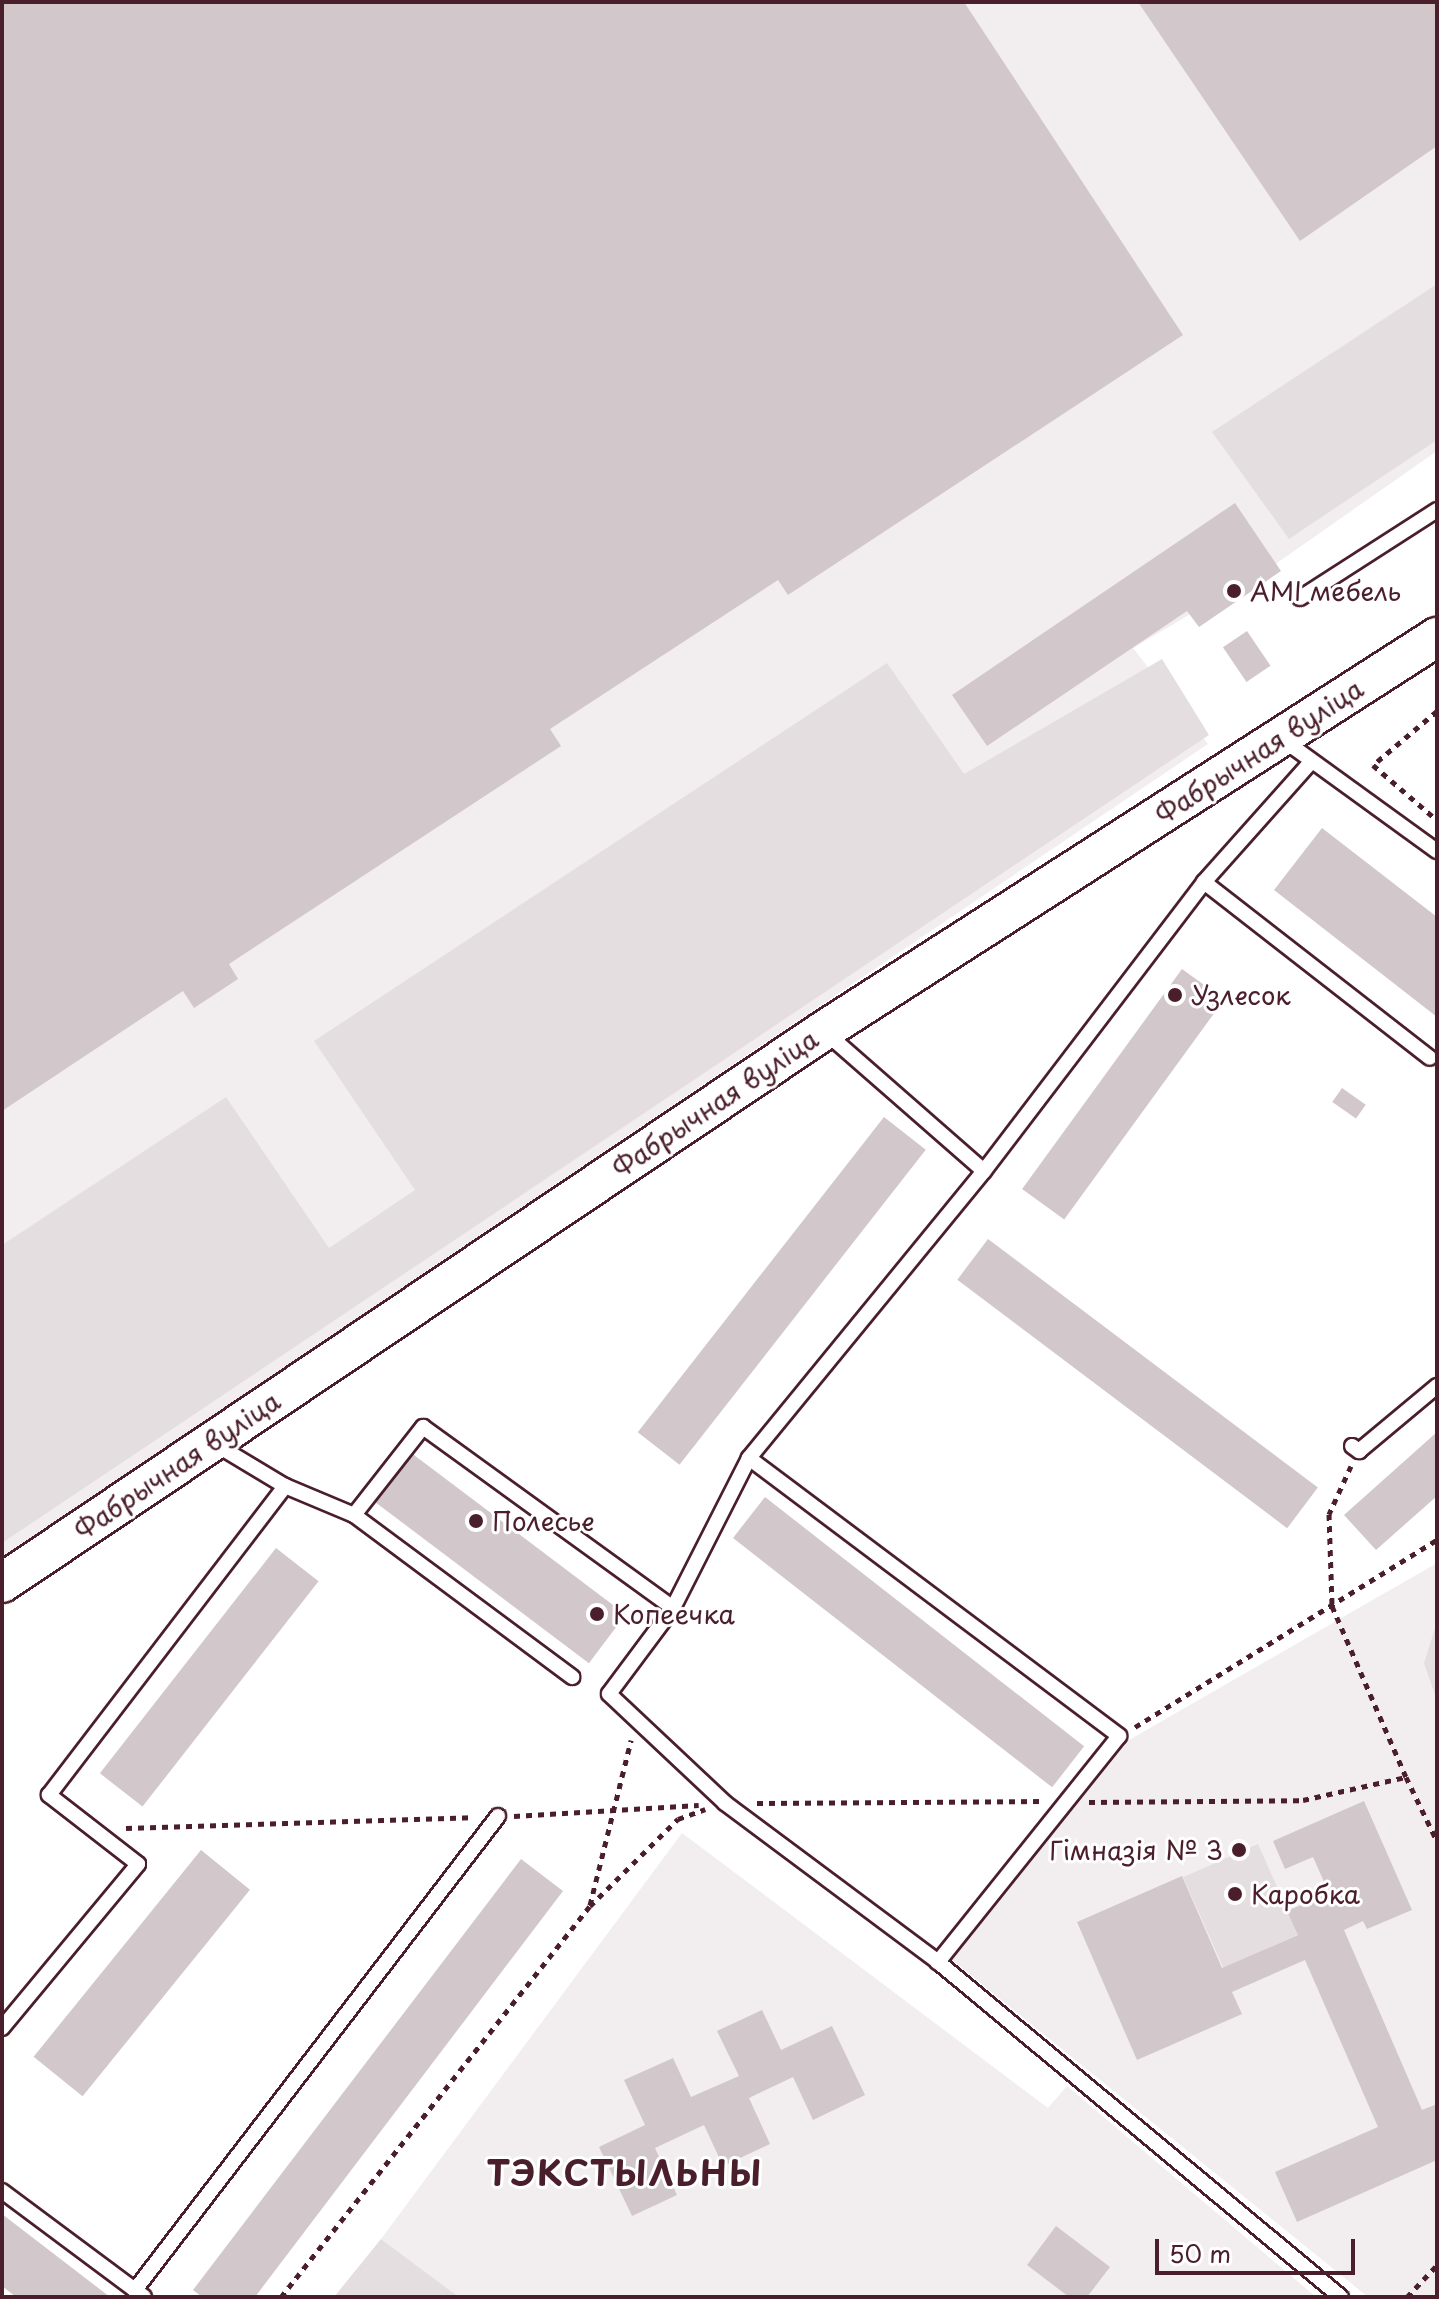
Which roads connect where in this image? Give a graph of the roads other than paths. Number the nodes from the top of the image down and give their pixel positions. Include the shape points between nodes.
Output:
1 (1437, 510) edge
2 (1300, 598) dead end
3 (1437, 637) edge
4 (1280, 737) junction
5 (1311, 762) junction
6 (1437, 851) edge
7 (1204, 882) junction
8 (823, 1031) junction
9 (1430, 1058) dead end
10 (984, 1171) junction
11 (1437, 1386) edge
12 (211, 1442) junction
13 (1356, 1448) road end
14 (749, 1458) junction
15 (285, 1486) junction
16 (354, 1515) junction
17 (2, 1583) edge
18 (673, 1608) junction
19 (572, 1677) dead end
20 (498, 1816) road end
21 (938, 1962) junction
22 (2, 2028) edge
23 (2, 2191) edge
24 (139, 2294) edge
25 (1341, 2297) edge

1 - 2 lane
3 - 4 main road, Фабрычная вуліца
4 - 5 lane
4 - 8 main road, Фабрычная вуліца
5 - 6 lane
5 - 7 lane
7 - 9 lane
7 - 10 lane
8 - 10 lane
8 - 12 main road, Фабрычная вуліца
10 - 14 lane
11 - 13 lane
12 - 15 lane
12 - 17 main road, Фабрычная вуліца
14 - 18 lane
14 - 21 lane via 1119,1736
15 - 16 lane
15 - 22 lane via 49,1795 138,1864
16 - 18 lane via 423,1427
16 - 19 lane
18 - 21 lane via 609,1694 725,1803
20 - 24 lane
21 - 25 lane
23 - 24 lane

